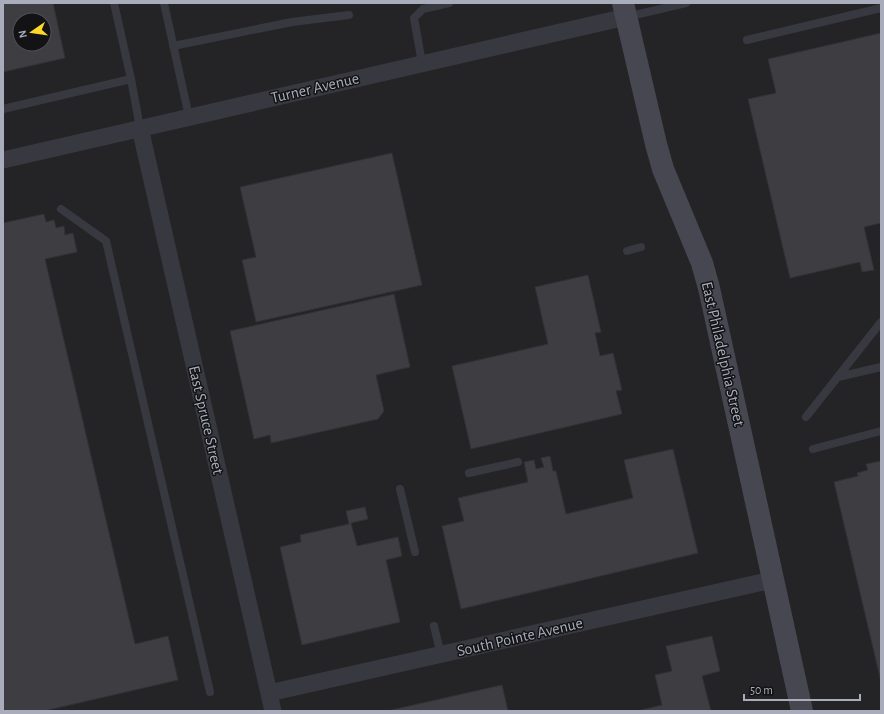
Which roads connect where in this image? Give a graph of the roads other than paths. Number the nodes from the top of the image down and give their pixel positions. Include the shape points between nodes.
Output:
1 (114, 3) edge
2 (164, 3) edge
3 (449, 3) edge
4 (686, 3) edge
5 (881, 8) edge
6 (625, 10) edge
7 (349, 15) dead end
8 (747, 40) dead end
9 (173, 46) junction
10 (422, 63) junction
11 (131, 79) junction
12 (3, 109) edge
13 (189, 117) junction
14 (140, 128) junction
15 (3, 160) edge
16 (61, 209) dead end
17 (641, 247) dead end
18 (628, 251) dead end
19 (881, 322) edge
20 (881, 367) edge
21 (838, 377) junction
22 (806, 417) dead end
23 (881, 431) edge
24 (813, 449) dead end
25 (518, 462) dead end
26 (469, 473) dead end
27 (400, 489) dead end
28 (415, 552) dead end
29 (772, 580) junction
30 (434, 626) dead end
31 (441, 654) junction
32 (210, 692) dead end
33 (268, 694) junction
34 (273, 711) edge
35 (802, 711) edge

1 - 11 lane
2 - 9 lane
3 - 10 lane via 423,10 414,18
4 - 6 lane
5 - 8 lane
6 - 10 street, Turner Avenue
6 - 29 street, East Philadelphia Street via 659,156 709,288
7 - 9 lane via 292,22
9 - 13 lane
10 - 13 street, Turner Avenue
11 - 12 lane
11 - 14 lane
13 - 14 street, Turner Avenue
14 - 15 street, Turner Avenue
14 - 33 street, East Spruce Street
16 - 32 lane via 106,241
17 - 18 lane
19 - 21 lane
20 - 21 lane
21 - 22 lane
23 - 24 lane
25 - 26 lane
27 - 28 lane
29 - 31 street, South Pointe Avenue
29 - 35 street, East Philadelphia Street
30 - 31 lane
31 - 33 street, South Pointe Avenue
33 - 34 street, East Spruce Street

